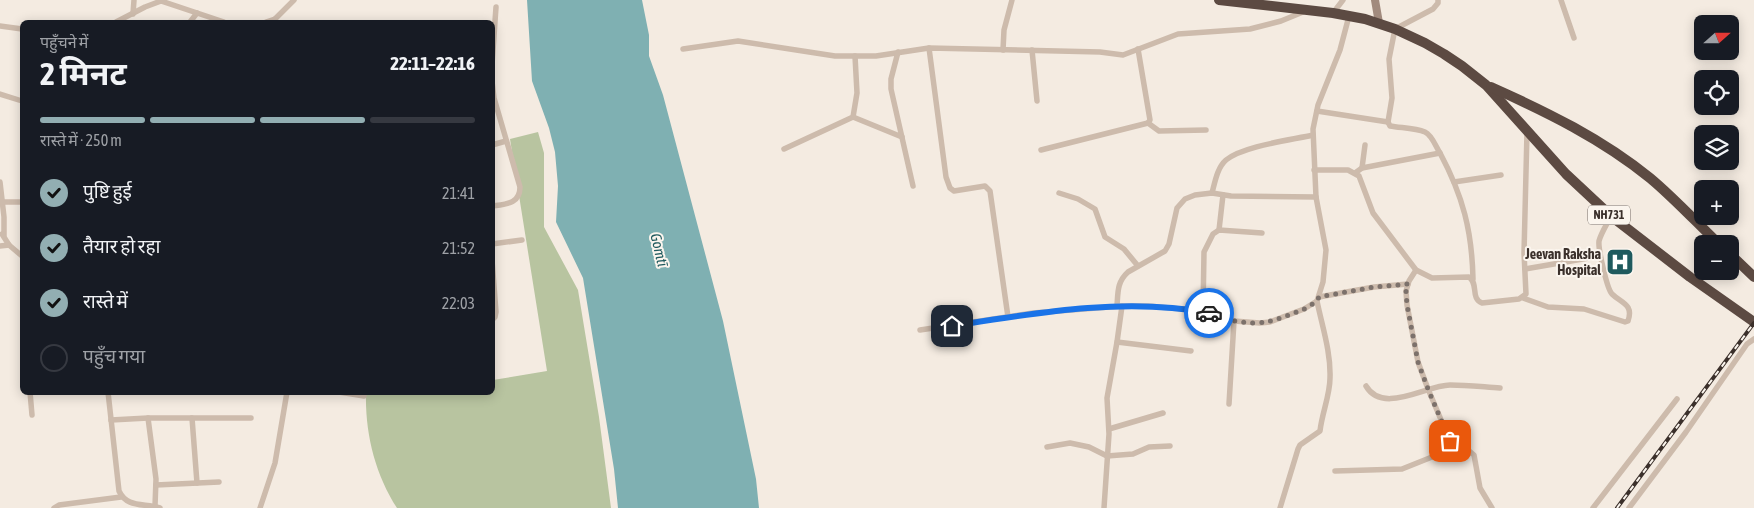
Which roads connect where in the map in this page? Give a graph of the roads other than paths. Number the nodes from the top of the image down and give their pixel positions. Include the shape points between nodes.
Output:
1 (134, 0) edge
2 (294, 0) edge
3 (1012, 0) edge
4 (1223, 0) edge
5 (1343, 0) edge
6 (1375, 0) edge
7 (1438, 0) edge
8 (1561, 0) edge
9 (496, 7) dead end
10 (1307, 10) junction
11 (196, 13) junction
12 (1333, 13) junction
13 (133, 14) junction
14 (1349, 16) junction
15 (120, 20) edge
16 (191, 20) edge
17 (218, 20) edge
18 (277, 20) edge
19 (495, 22) edge
20 (1379, 23) junction
21 (0, 26) edge
22 (20, 29) edge
23 (1395, 29) junction
24 (1574, 38) dead end
25 (929, 48) junction
26 (684, 49) dead end
27 (1003, 50) junction
28 (1032, 50) junction
29 (1138, 50) junction
30 (898, 52) junction
31 (854, 56) junction
32 (1486, 85) junction
33 (0, 94) edge
34 (20, 100) edge
35 (1037, 101) dead end
36 (495, 102) edge
37 (1317, 111) junction
38 (853, 117) junction
39 (1388, 122) junction
40 (1148, 123) junction
41 (1206, 130) dead end
42 (1527, 130) junction
43 (1313, 135) junction
44 (902, 137) junction
45 (506, 141) junction
46 (495, 144) edge
47 (1365, 145) dead end
48 (784, 149) dead end
49 (1041, 150) dead end
50 (1440, 153) junction
51 (1362, 168) junction
52 (1314, 170) junction
53 (1355, 173) junction
54 (1501, 175) dead end
55 (0, 182) edge
56 (1454, 182) junction
57 (914, 186) dead end
58 (1059, 193) dead end
59 (1212, 193) junction
60 (1223, 195) junction
61 (1316, 197) junction
62 (2, 202) junction
63 (20, 202) edge
64 (495, 206) edge
65 (1611, 216) junction
66 (1219, 230) junction
67 (1262, 233) dead end
68 (2, 234) edge
69 (1710, 235) edge
70 (522, 240) dead end
71 (495, 244) edge
72 (9, 245) junction
73 (0, 246) edge
74 (20, 254) edge
75 (1600, 256) junction
76 (1739, 263) edge
77 (1138, 266) junction
78 (1525, 269) junction
79 (1416, 270) junction
80 (1754, 277) edge
81 (1473, 279) junction
82 (1408, 284) junction
83 (1523, 298) junction
84 (495, 299) edge
85 (1318, 299) junction
86 (1119, 306) junction
87 (1203, 312) junction
88 (495, 317) edge
89 (1008, 317) junction
90 (1234, 321) junction
91 (1754, 322) edge
92 (920, 330) dead end
93 (1754, 339) edge
94 (1117, 342) junction
95 (1191, 350) dead end
96 (1366, 386) dead end
97 (1500, 388) dead end
98 (1428, 389) junction
99 (30, 395) edge
100 (108, 395) edge
101 (286, 395) edge
102 (359, 395) edge
103 (364, 396) dead end
104 (1677, 399) dead end
105 (1229, 404) dead end
106 (1163, 412) dead end
107 (32, 415) dead end
108 (148, 418) junction
109 (192, 418) junction
110 (251, 418) dead end
111 (111, 420) junction
112 (1109, 429) junction
113 (1170, 446) dead end
114 (1047, 447) dead end
115 (1457, 448) junction
116 (1108, 456) junction
117 (1335, 471) dead end
118 (219, 482) dead end
119 (197, 483) junction
120 (156, 485) junction
121 (121, 497) junction
122 (157, 507) edge
123 (54, 508) edge
124 (260, 508) edge
125 (1104, 508) edge
126 (1280, 508) edge
127 (1492, 508) edge
128 (1593, 508) edge
129 (1629, 508) edge

1 - 13 street
2 - 18 street
3 - 27 street via 1004,30
4 - 10 highway, NH731
5 - 12 street
6 - 20 street
7 - 23 street via 1433,9
8 - 24 street
9 - 19 street
10 - 12 highway, NH731
10 - 29 street via 1250,29 1178,34
11 - 13 street via 161,1
11 - 16 street
11 - 17 street
12 - 14 highway, NH731
13 - 15 street
14 - 20 highway, NH731
14 - 37 street
20 - 23 highway, NH731
21 - 22 street
23 - 32 highway, NH731 via 1444,54
23 - 39 street via 1389,59 1392,98
25 - 27 street
25 - 30 street
25 - 89 street via 946,177 954,191 984,186 990,191
26 - 31 street via 738,41
27 - 28 street
28 - 29 street via 1123,55
28 - 35 street
29 - 40 street
30 - 31 street
30 - 44 street via 891,89
31 - 38 street via 857,93
32 - 42 highway, NH731
32 - 69 highway, NH731 via 1550,114 1611,150 1650,178
33 - 34 street
36 - 45 street
37 - 39 street
37 - 43 street
38 - 44 street
38 - 48 street
39 - 50 street via 1390,126 1425,132
40 - 41 street via 1159,131
40 - 49 street
42 - 65 highway, NH731 via 1566,174
42 - 78 street
43 - 52 street
43 - 59 street via 1238,154 1226,161 1218,172
44 - 57 street
45 - 46 street
45 - 64 street via 520,195 508,204
47 - 51 street
50 - 51 street
50 - 56 street
51 - 53 street
52 - 53 street
52 - 61 street
53 - 79 street via 1362,180 1373,213
54 - 56 street
55 - 62 street
56 - 81 street via 1466,217
58 - 77 street via 1095,209 1105,237 1124,249
59 - 60 street
59 - 77 street via 1194,195 1181,202 1165,251
60 - 61 street
60 - 66 street
61 - 85 street via 1326,250
62 - 63 street
62 - 68 street
65 - 75 street via 1599,239
65 - 91 highway, NH731
66 - 67 street
66 - 87 street via 1213,234 1204,252
68 - 72 street
70 - 71 street
72 - 73 street
72 - 74 street
75 - 78 street
75 - 83 street via 1610,293 1627,306 1628,321 1584,308 1548,307
76 - 80 highway
77 - 86 street via 1128,272 1118,285
78 - 83 street via 1526,294
79 - 81 street via 1432,278
79 - 82 street
81 - 83 street via 1476,298 1482,303
82 - 85 street via 1374,287
82 - 98 street via 1407,305 1418,362
84 - 88 street
85 - 90 street via 1304,309 1270,322
85 - 126 street via 1330,384 1320,431 1298,449
86 - 87 street
86 - 89 street
86 - 94 street
87 - 90 street
89 - 92 street
90 - 105 street
93 - 129 street via 1747,344
94 - 95 street
94 - 112 street via 1107,398
96 - 98 street via 1377,396 1393,399
97 - 98 street via 1450,385
98 - 115 street via 1450,441
99 - 107 street
100 - 111 street
101 - 124 street via 274,463
102 - 103 street
104 - 128 street
106 - 112 street
108 - 109 street
108 - 111 street
108 - 120 street
109 - 110 street
109 - 119 street
111 - 121 street
112 - 116 street
113 - 116 street
114 - 116 street via 1070,443
115 - 117 street via 1402,469
115 - 127 street via 1474,455 1480,488
116 - 125 street
118 - 119 street
119 - 120 street
120 - 122 street
121 - 122 street via 133,504
121 - 123 street

